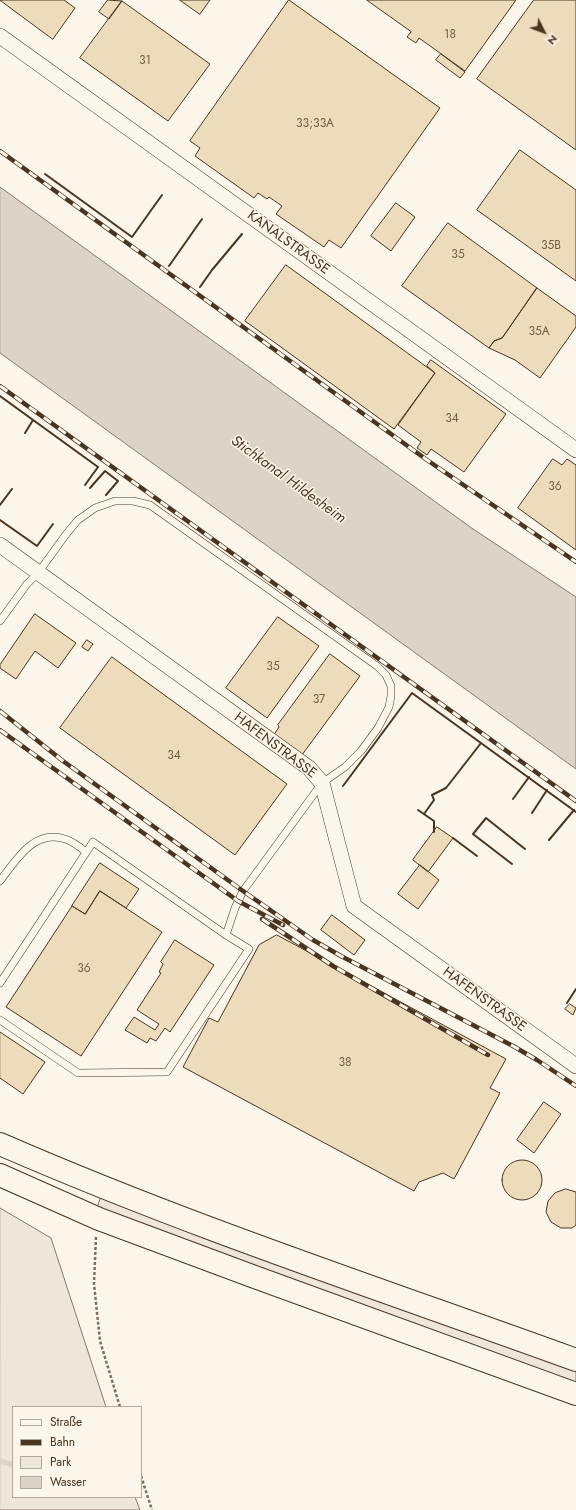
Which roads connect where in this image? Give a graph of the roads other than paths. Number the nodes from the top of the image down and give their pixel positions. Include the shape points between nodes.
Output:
1 (0, 36) edge
2 (576, 450) edge
3 (0, 545) edge
4 (38, 573) junction
5 (0, 621) edge
6 (322, 783) junction
7 (86, 852) junction
8 (0, 881) edge
9 (226, 935) junction
10 (0, 983) edge
11 (0, 1020) edge
12 (576, 1066) edge
13 (0, 1144) edge
14 (0, 1175) edge
15 (576, 1360) edge
16 (576, 1394) edge

1 - 2 street, KANALSTRASSE
3 - 4 street, HAFENSTRASSE
4 - 5 lane
4 - 6 street, HAFENSTRASSE via 309,768
4 - 6 lane via 67,532 95,508 115,501 133,501 150,505 377,666 386,675 391,686 389,707 361,751 345,768
6 - 9 lane via 243,891 234,908
6 - 12 street, HAFENSTRASSE via 354,906
7 - 8 lane via 66,839 45,838 22,852
7 - 9 lane via 93,842
7 - 10 lane
9 - 11 lane via 249,949 168,1072 78,1073
13 - 15 main road via 146,1204
14 - 16 main road via 99,1219

